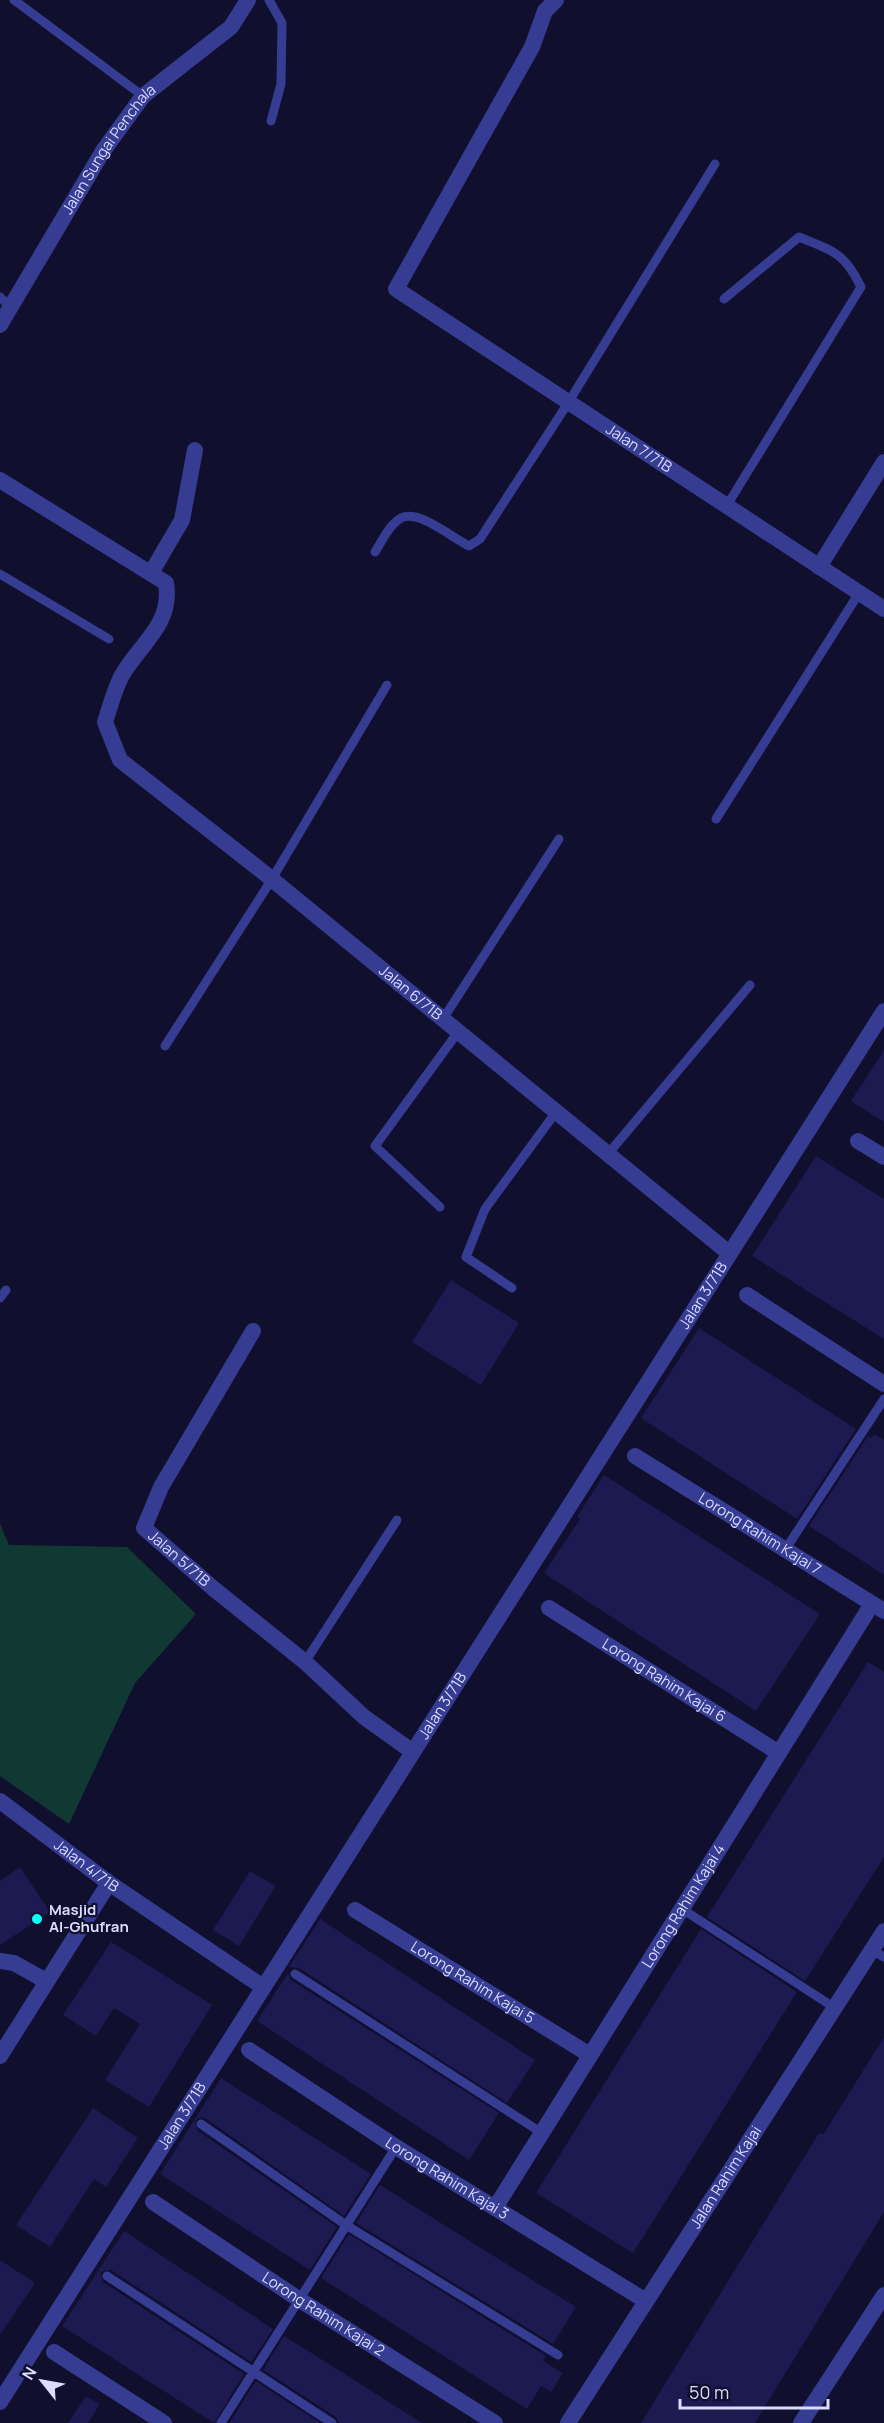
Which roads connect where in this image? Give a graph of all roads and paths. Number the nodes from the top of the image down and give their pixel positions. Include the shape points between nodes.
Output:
1 (14, 0) edge
2 (248, 0) edge
3 (269, 0) edge
4 (556, 0) edge
5 (143, 96) junction
6 (271, 121) dead end
7 (715, 164) dead end
8 (724, 299) dead end
9 (5, 302) edge
10 (0, 324) edge
11 (568, 404) junction
12 (195, 450) dead end
13 (884, 462) edge
14 (0, 480) edge
15 (726, 507) junction
16 (375, 552) dead end
17 (819, 567) junction
18 (151, 573) junction
19 (0, 574) edge
20 (859, 593) junction
21 (884, 609) edge
22 (109, 639) dead end
23 (387, 685) dead end
24 (716, 819) dead end
25 (559, 839) dead end
26 (272, 879) junction
27 (750, 985) dead end
28 (884, 1011) edge
29 (443, 1019) junction
30 (458, 1032) junction
31 (165, 1046) dead end
32 (556, 1112) junction
33 (858, 1141) dead end
34 (608, 1154) junction
35 (884, 1157) edge
36 (440, 1207) dead end
37 (729, 1253) junction
38 (512, 1288) dead end
39 (747, 1295) dead end
40 (253, 1331) dead end
41 (884, 1384) edge
42 (884, 1399) edge
43 (635, 1456) dead end
44 (397, 1520) dead end
45 (785, 1550) junction
46 (549, 1608) dead end
47 (878, 1608) edge
48 (305, 1662) junction
49 (413, 1752) junction
50 (779, 1753) junction
51 (0, 1801) edge
52 (109, 1883) junction
53 (682, 1909) junction
54 (355, 1910) dead end
55 (884, 1931) edge
56 (878, 1954) edge
57 (0, 1961) edge
58 (296, 1974) dead end
59 (46, 1981) junction
60 (263, 1987) junction
61 (835, 2008) junction
62 (249, 2050) dead end
63 (590, 2055) junction
64 (0, 2056) edge
65 (201, 2124) dead end
66 (542, 2133) junction
67 (396, 2147) junction
68 (153, 2202) dead end
69 (495, 2208) junction
70 (346, 2225) junction
71 (107, 2276) dead end
72 (884, 2295) edge
73 (300, 2300) junction
74 (646, 2301) junction
75 (54, 2352) dead end
76 (558, 2355) dead end
77 (253, 2373) junction
78 (0, 2402) edge
79 (164, 2423) edge
80 (221, 2423) edge
81 (332, 2423) edge
82 (495, 2423) edge
83 (568, 2423) edge
84 (801, 2423) edge

1 - 5 lane
2 - 5 street, Jalan Sungai Penchala via 231,27
3 - 6 lane via 282,23 281,84
4 - 11 street, Jalan 7/71B via 545,11 532,47 396,289
5 - 9 street, Jalan Sungai Penchala
7 - 11 lane
8 - 15 lane via 799,237 839,254 861,287
9 - 10 street, Jalan Sungai Penchala
11 - 15 street, Jalan 7/71B
11 - 16 lane via 480,539 469,546 416,516 401,518
12 - 18 street via 182,520
13 - 17 street
14 - 18 street
15 - 17 street, Jalan 7/71B
17 - 20 street, Jalan 7/71B
18 - 26 street, Jalan 6/71B via 166,583 169,599 160,622 121,677 105,722 120,760
19 - 22 lane
20 - 21 street, Jalan 7/71B
20 - 24 lane
23 - 26 lane
25 - 29 lane
26 - 29 street, Jalan 6/71B
26 - 31 lane
27 - 34 lane
28 - 37 street, Jalan 3/71B
29 - 30 street, Jalan 6/71B
30 - 32 street, Jalan 6/71B
30 - 36 lane via 375,1146
32 - 34 street, Jalan 6/71B
32 - 38 lane via 485,1209 466,1257
33 - 35 street
34 - 37 street, Jalan 6/71B
37 - 49 street, Jalan 3/71B
39 - 41 street
40 - 48 street, Jalan 5/71B via 161,1487 144,1527
42 - 45 lane
43 - 45 street, Lorong Rahim Kajai 7
44 - 48 lane
45 - 47 street, Lorong Rahim Kajai 7
46 - 50 street, Lorong Rahim Kajai 6
47 - 50 street, Lorong Rahim Kajai 4
48 - 49 street, Jalan 5/71B via 364,1717
49 - 60 street, Jalan 3/71B
50 - 53 street, Lorong Rahim Kajai 4
51 - 52 street, Jalan 4/71B
52 - 59 street
52 - 60 street, Jalan 4/71B
53 - 61 lane
53 - 63 street, Lorong Rahim Kajai 4
54 - 63 street, Lorong Rahim Kajai 5
55 - 56 street, Jalan Rahim Kajai
56 - 61 street, Jalan Rahim Kajai
57 - 59 street via 14,1963
58 - 66 lane
59 - 64 street
60 - 78 street, Jalan 3/71B
61 - 74 street, Jalan Rahim Kajai
62 - 67 street, Lorong Rahim Kajai 3
63 - 66 street, Lorong Rahim Kajai 4
65 - 70 lane
66 - 69 street, Lorong Rahim Kajai 4
67 - 69 street, Lorong Rahim Kajai 3
67 - 70 lane
68 - 73 street, Lorong Rahim Kajai 2
69 - 74 street, Lorong Rahim Kajai 3
70 - 73 lane
70 - 76 lane
71 - 77 lane
72 - 84 street
73 - 77 lane
73 - 82 street, Lorong Rahim Kajai 2
74 - 83 street, Jalan Rahim Kajai
75 - 79 street
77 - 80 lane
77 - 81 lane

